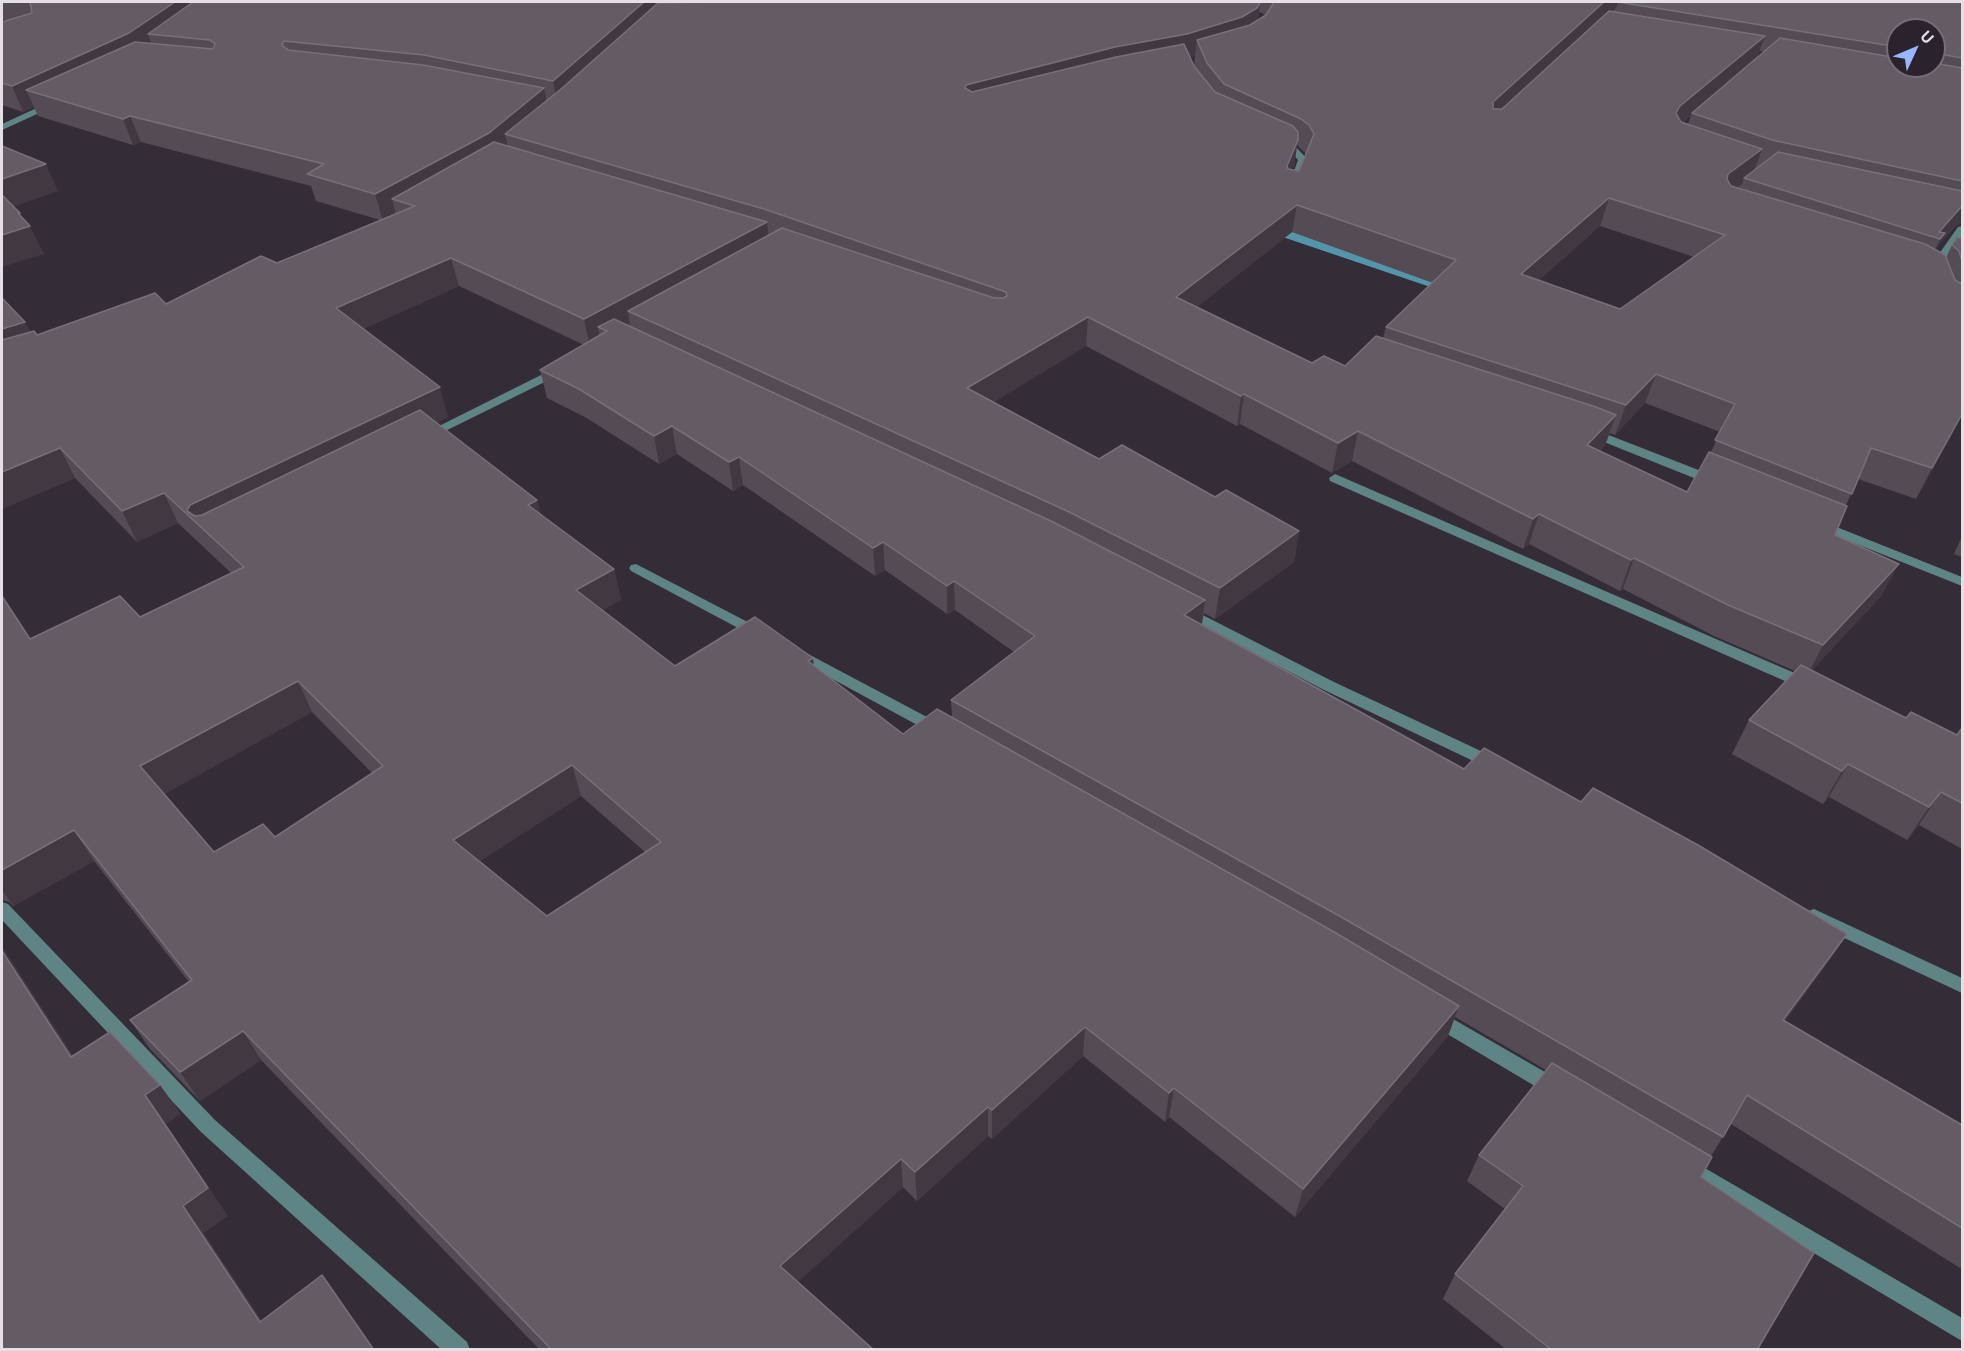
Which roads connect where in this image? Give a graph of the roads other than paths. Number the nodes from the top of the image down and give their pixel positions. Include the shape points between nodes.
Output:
1 (67, 97) edge
2 (2, 127) edge
3 (1266, 138) edge
4 (1290, 194) edge
5 (1962, 229) edge
6 (1930, 275) edge
7 (566, 366) edge
8 (1580, 428) edge
9 (415, 441) edge
10 (1335, 478) dead end
11 (1722, 485) edge
12 (1810, 520) edge
13 (636, 568) dead end
14 (1962, 582) edge
15 (1172, 605) edge
16 (1821, 691) edge
17 (955, 739) edge
18 (1510, 772) edge
19 (2, 909) edge
20 (1801, 910) edge
21 (1962, 986) edge
22 (1420, 1008) edge
23 (1574, 1099) edge
24 (1676, 1160) edge
25 (1962, 1330) edge
26 (459, 1350) edge

1 - 2 street
3 - 4 street via 1293,148 1303,160
5 - 6 street
7 - 9 street
8 - 11 street
10 - 16 street
12 - 14 street
13 - 17 street
15 - 18 street via 1327,685
19 - 26 street via 208,1126
20 - 21 street
22 - 23 street
24 - 25 street

